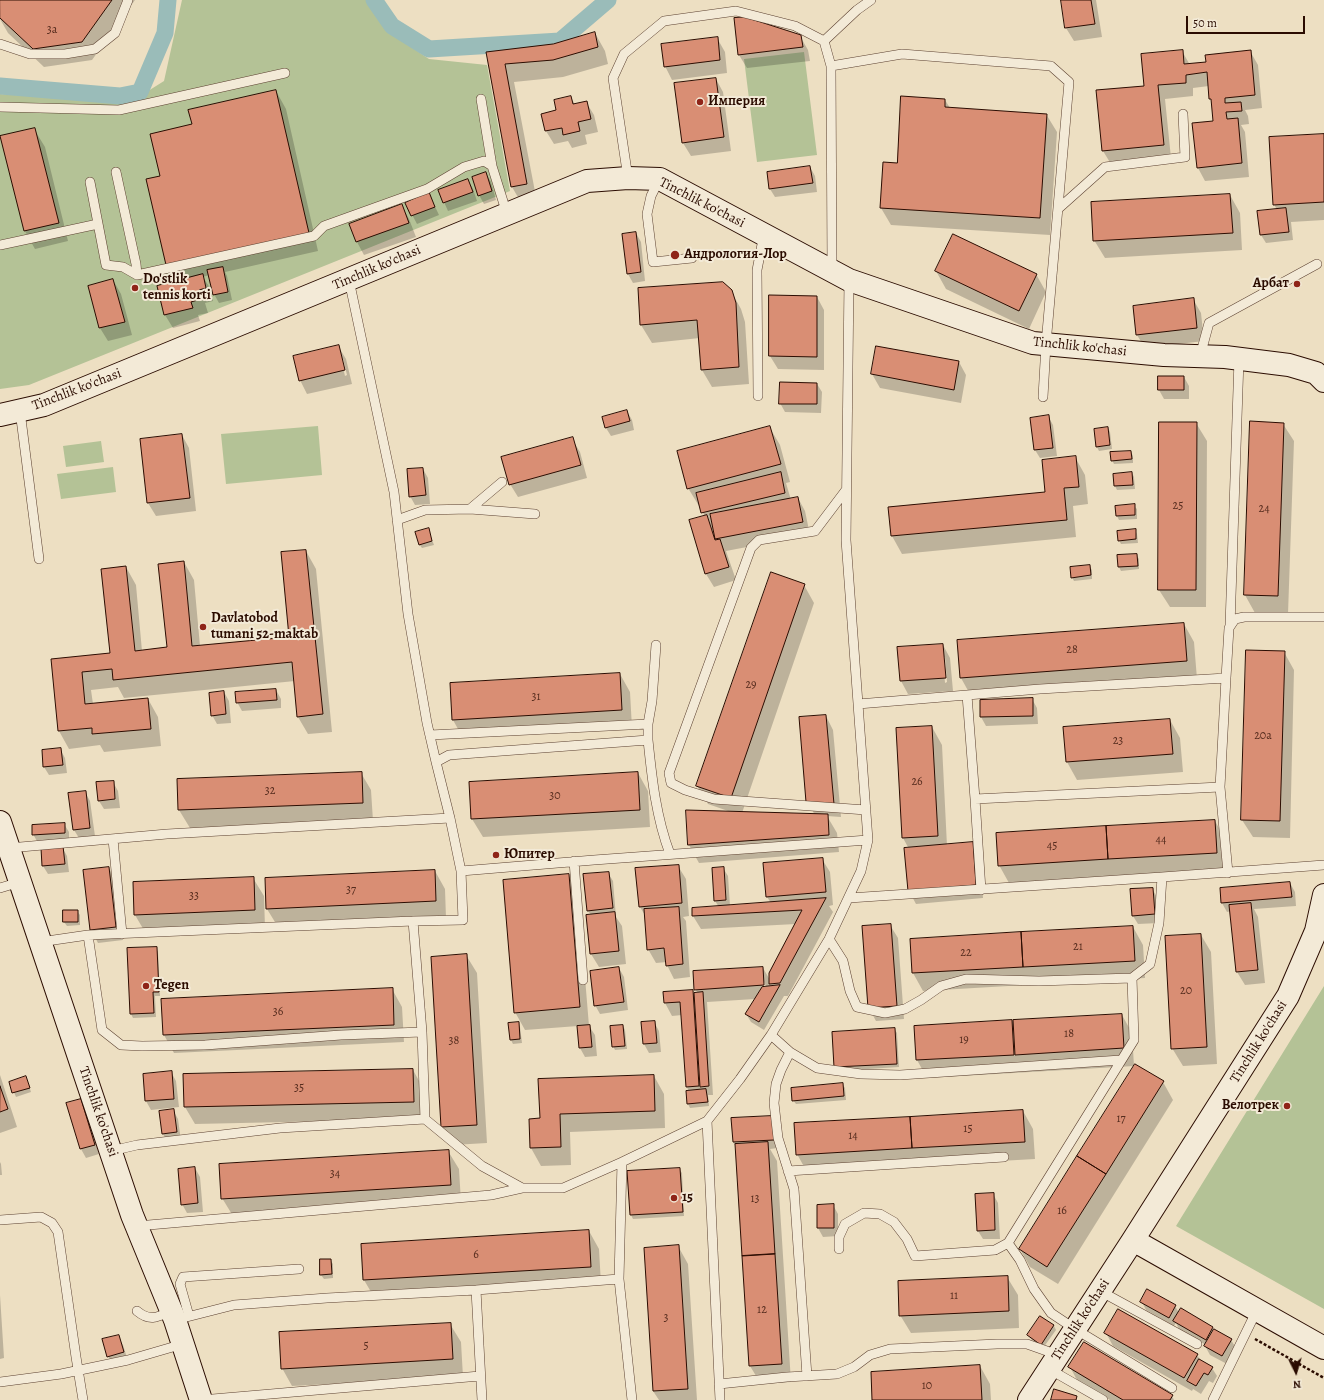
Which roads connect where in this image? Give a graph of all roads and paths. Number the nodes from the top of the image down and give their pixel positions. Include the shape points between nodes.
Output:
1 (128, 0) edge
2 (871, 0) edge
3 (824, 41) junction
4 (0, 44) edge
5 (831, 66) junction
6 (285, 73) dead end
7 (481, 100) dead end
8 (0, 107) edge
9 (1183, 114) dead end
10 (492, 166) junction
11 (116, 172) dead end
12 (628, 178) junction
13 (660, 179) junction
14 (90, 182) dead end
15 (1058, 209) junction
16 (507, 214) junction
17 (98, 224) junction
18 (764, 234) junction
19 (0, 245) edge
20 (692, 258) dead end
21 (1317, 264) dead end
22 (137, 275) junction
23 (841, 275) junction
24 (349, 280) junction
25 (1046, 344) junction
26 (1200, 356) junction
27 (1239, 358) junction
28 (1324, 381) edge
29 (758, 396) dead end
30 (1043, 396) dead end
31 (10, 413) edge
32 (502, 482) dead end
33 (846, 490) junction
34 (470, 509) junction
35 (535, 514) dead end
36 (397, 520) junction
37 (39, 559) dead end
38 (1324, 617) edge
39 (1230, 628) junction
40 (656, 645) dead end
41 (1226, 678) junction
42 (966, 695) junction
43 (858, 704) junction
44 (648, 724) junction
45 (430, 735) junction
46 (648, 740) junction
47 (436, 762) junction
48 (1220, 787) junction
49 (975, 799) junction
50 (866, 810) junction
51 (450, 818) junction
52 (0, 822) edge
53 (113, 839) junction
54 (868, 840) junction
55 (9, 848) junction
56 (670, 854) junction
57 (574, 861) junction
58 (1324, 865) edge
59 (460, 871) junction
60 (1228, 873) junction
61 (1162, 878) junction
62 (10, 885) edge
63 (981, 890) junction
64 (849, 898) junction
65 (1323, 905) edge
66 (413, 921) junction
67 (122, 934) junction
68 (88, 935) junction
69 (829, 939) junction
70 (40, 942) junction
71 (1132, 978) junction
72 (583, 980) dead end
73 (422, 1032) junction
74 (772, 1035) junction
75 (790, 1052) junction
76 (1121, 1060) junction
77 (425, 1119) junction
78 (706, 1121) junction
79 (110, 1151) junction
80 (1004, 1157) dead end
81 (622, 1162) junction
82 (788, 1171) junction
83 (522, 1188) junction
84 (0, 1220) edge
85 (137, 1226) junction
86 (1133, 1240) junction
87 (1008, 1243) junction
88 (839, 1249) dead end
89 (299, 1269) dead end
90 (619, 1279) junction
91 (476, 1290) junction
92 (1100, 1290) junction
93 (1258, 1310) junction
94 (137, 1311) dead end
95 (179, 1316) junction
96 (1074, 1329) junction
97 (1246, 1333) junction
98 (183, 1344) junction
99 (1198, 1344) dead end
100 (1324, 1348) edge
101 (1054, 1362) junction
102 (79, 1370) junction
103 (480, 1376) junction
104 (807, 1376) junction
105 (1324, 1378) edge
106 (0, 1382) edge
107 (719, 1384) junction
108 (1172, 1388) dead end
109 (83, 1400) edge
110 (201, 1400) edge
111 (482, 1400) edge
112 (632, 1400) edge
113 (720, 1400) edge
114 (1029, 1400) edge
115 (1103, 1400) edge
116 (1213, 1400) edge

1 - 4 lane via 115,33 96,50 65,54 30,54
2 - 3 lane
3 - 5 lane
3 - 12 lane via 795,26 736,11 664,21 624,54 613,78
5 - 15 lane via 902,54 1051,66 1069,82
5 - 23 lane
6 - 8 lane via 119,110
7 - 10 lane
9 - 15 lane via 1185,157 1105,167
10 - 16 lane
10 - 22 lane via 484,161 464,168 427,189 324,226 314,236
11 - 22 lane
12 - 13 street, Tinchlik ko'chasi
12 - 16 street, Tinchlik ko'chasi via 587,181
13 - 18 street, Tinchlik ko'chasi
13 - 20 lane via 651,196 647,214 653,262
14 - 17 lane
15 - 25 lane
16 - 24 street, Tinchlik ko'chasi
17 - 19 lane
17 - 22 lane via 106,265 123,268
18 - 23 street, Tinchlik ko'chasi
18 - 29 lane via 757,270
21 - 26 lane via 1209,323
23 - 25 street, Tinchlik ko'chasi via 1033,343
23 - 33 lane
24 - 31 street, Tinchlik ko'chasi via 44,405
24 - 36 lane via 394,492
25 - 26 street, Tinchlik ko'chasi via 1164,356
25 - 30 lane
26 - 27 street, Tinchlik ko'chasi
27 - 28 street, Tinchlik ko'chasi via 1289,365 1316,373
27 - 39 lane
31 - 37 lane
32 - 34 lane
33 - 43 lane via 846,540
33 - 50 lane via 815,531 759,540 751,548 669,772 671,783 714,799
34 - 35 lane
34 - 36 lane via 425,510
36 - 45 lane via 408,614
38 - 39 lane via 1244,617 1235,619
39 - 41 lane
40 - 44 lane
41 - 42 lane
41 - 48 lane
42 - 43 lane
42 - 49 lane
43 - 50 lane
44 - 45 lane
44 - 46 lane
45 - 47 lane
46 - 47 lane via 449,755
46 - 56 lane via 656,805 663,837
47 - 51 lane
48 - 49 lane
48 - 60 lane
49 - 63 lane
50 - 54 lane
51 - 53 lane
51 - 59 lane
52 - 55 street, Tinchlik ko'chasi
53 - 55 lane
53 - 67 lane
54 - 56 lane
54 - 64 lane via 861,871
55 - 62 street, Tinchlik ko'chasi
56 - 57 lane
57 - 59 lane
57 - 72 lane
58 - 60 lane
59 - 66 lane via 463,920
60 - 61 lane
61 - 63 lane
61 - 71 lane via 1159,923 1150,964
62 - 70 street, Tinchlik ko'chasi
63 - 64 lane
64 - 69 lane
65 - 86 street, Tinchlik ko'chasi via 1316,931 1288,996
66 - 67 lane
66 - 73 lane
67 - 68 lane
68 - 70 lane
68 - 73 lane via 102,1030 121,1045 205,1045
69 - 71 lane via 843,961 850,991 857,1007 885,1013 905,1009 941,986 966,979 1039,981
69 - 74 lane
70 - 79 street, Tinchlik ko'chasi
71 - 76 lane via 1134,1040
73 - 77 lane
74 - 75 lane
74 - 78 lane
75 - 76 lane via 818,1068 860,1074 900,1075
75 - 82 lane via 780,1070 774,1103 778,1138
76 - 87 lane
77 - 79 lane via 280,1128 137,1145
77 - 83 lane via 482,1166
78 - 81 lane
78 - 107 lane
79 - 85 street, Tinchlik ko'chasi
80 - 82 lane
81 - 83 lane via 563,1188
81 - 90 lane
82 - 104 lane via 794,1189
83 - 85 lane via 491,1195
84 - 102 lane via 41,1217 52,1223 58,1232
85 - 95 street, Tinchlik ko'chasi
86 - 92 street, Tinchlik ko'chasi
86 - 93 street
87 - 88 lane via 995,1250 915,1256 907,1238 894,1222 880,1214 864,1213 845,1224 839,1237
87 - 96 lane via 1051,1313
89 - 95 lane via 183,1277 180,1284
90 - 91 lane
90 - 112 lane
91 - 95 lane via 234,1305
91 - 103 lane
92 - 96 street, Tinchlik ko'chasi
92 - 99 lane
93 - 97 lane
93 - 100 street
94 - 95 lane via 144,1317
95 - 98 street, Tinchlik ko'chasi
96 - 101 street, Tinchlik ko'chasi
96 - 108 lane
97 - 105 path
97 - 116 lane
98 - 102 lane via 136,1358
98 - 110 street, Tinchlik ko'chasi
101 - 104 lane via 1027,1344 890,1349 870,1355 854,1367 837,1374
101 - 114 street, Tinchlik ko'chasi
101 - 115 lane
102 - 106 lane
102 - 109 lane
103 - 110 lane
103 - 111 lane
104 - 107 lane
107 - 113 lane

